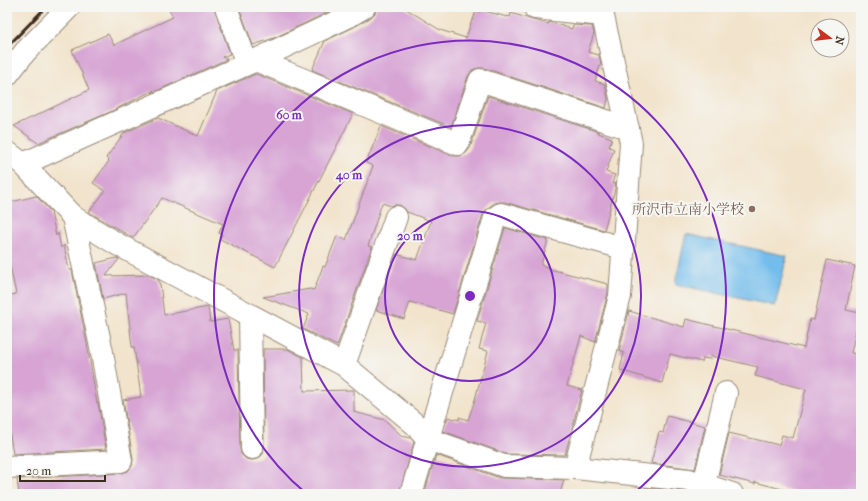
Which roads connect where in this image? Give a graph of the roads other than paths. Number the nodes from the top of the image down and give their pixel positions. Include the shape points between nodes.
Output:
1 (69, 7) edge
2 (226, 7) edge
3 (364, 7) edge
4 (535, 8) edge
5 (602, 11) edge
6 (252, 62) junction
7 (7, 75) edge
8 (628, 128) junction
9 (15, 158) edge
10 (73, 217) junction
11 (396, 217) dead end
12 (623, 248) junction
13 (250, 315) junction
14 (344, 365) junction
15 (726, 393) dead end
16 (428, 439) junction
17 (252, 448) dead end
18 (7, 467) edge
19 (575, 468) junction
20 (704, 484) junction
21 (411, 494) edge
22 (732, 494) edge

1 - 7 street via 25,52
2 - 6 street
3 - 6 street
4 - 5 street
5 - 8 street
6 - 8 street via 458,144 480,80
6 - 9 street
8 - 12 street via 631,143
9 - 10 street
10 - 13 street via 117,244
10 - 18 street via 101,347 121,462
11 - 14 street
12 - 16 street via 501,214 494,218
12 - 19 street via 620,296
13 - 14 street
13 - 17 street
14 - 16 street via 416,425
15 - 20 street
16 - 19 street via 504,466
16 - 21 street
19 - 20 street via 689,480
20 - 22 street

